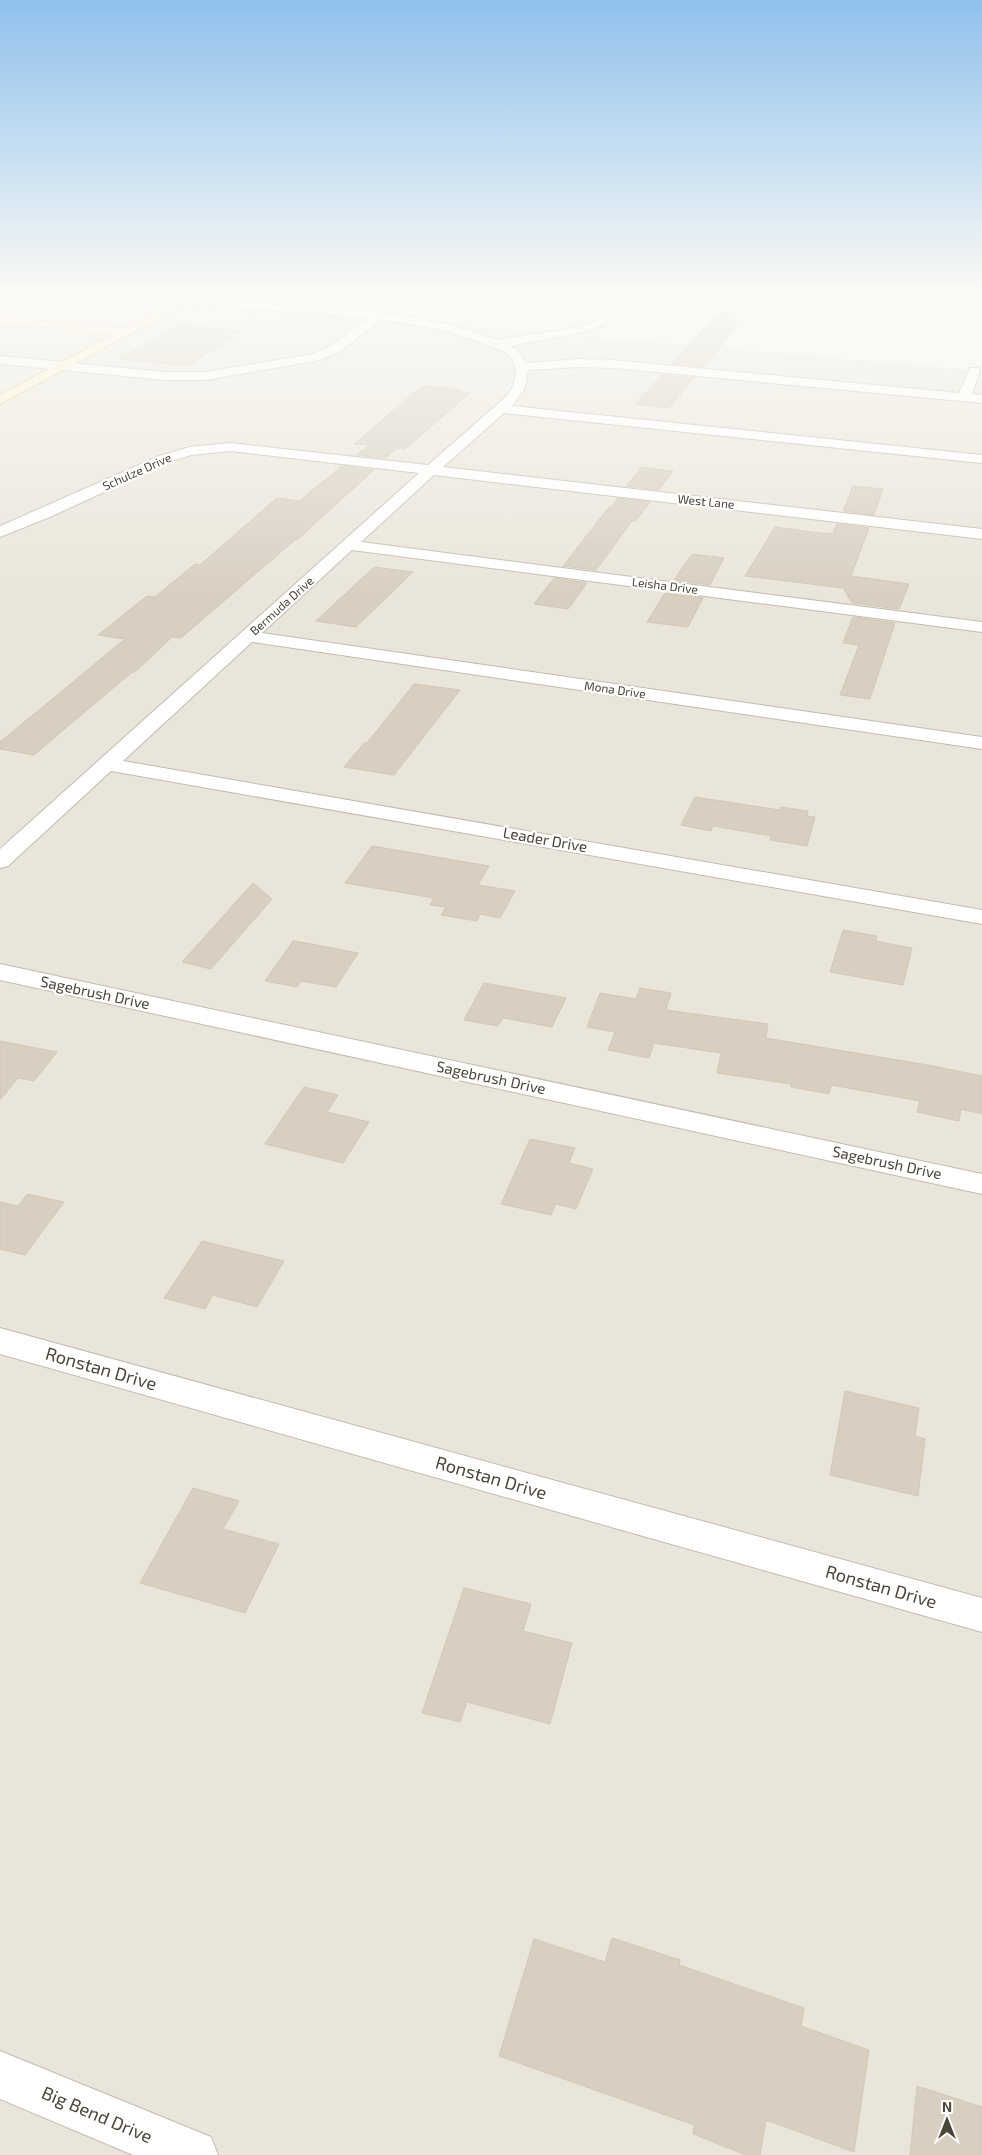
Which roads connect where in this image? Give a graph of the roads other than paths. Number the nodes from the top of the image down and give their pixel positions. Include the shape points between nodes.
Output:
1 (514, 396) edge
2 (939, 396) edge
3 (964, 398) joint
4 (982, 399) edge
5 (501, 409) junction
6 (982, 459) edge
7 (430, 470) junction
8 (0, 532) edge
9 (982, 534) edge
10 (349, 545) junction
11 (982, 627) edge
12 (248, 636) junction
13 (982, 743) edge
14 (107, 764) junction
15 (0, 861) edge
16 (982, 917) edge
17 (0, 972) edge
18 (982, 1184) edge
19 (0, 1341) edge
20 (982, 1615) edge
21 (0, 2075) edge
22 (193, 2155) edge

1 - 5 street, Bermuda Drive
2 - 3 street
3 - 4 street
5 - 6 street
5 - 7 street, Bermuda Drive
7 - 8 street, Schulze Drive via 256,449 208,448 164,459
7 - 9 street, West Lane
7 - 10 street, Bermuda Drive
10 - 11 street, Leisha Drive
10 - 12 street, Bermuda Drive
12 - 13 street, Mona Drive
12 - 14 street, Bermuda Drive
14 - 15 street, Bermuda Drive
14 - 16 street, Leader Drive
17 - 18 street, Sagebrush Drive
19 - 20 street, Ronstan Drive
21 - 22 street, Big Bend Drive

